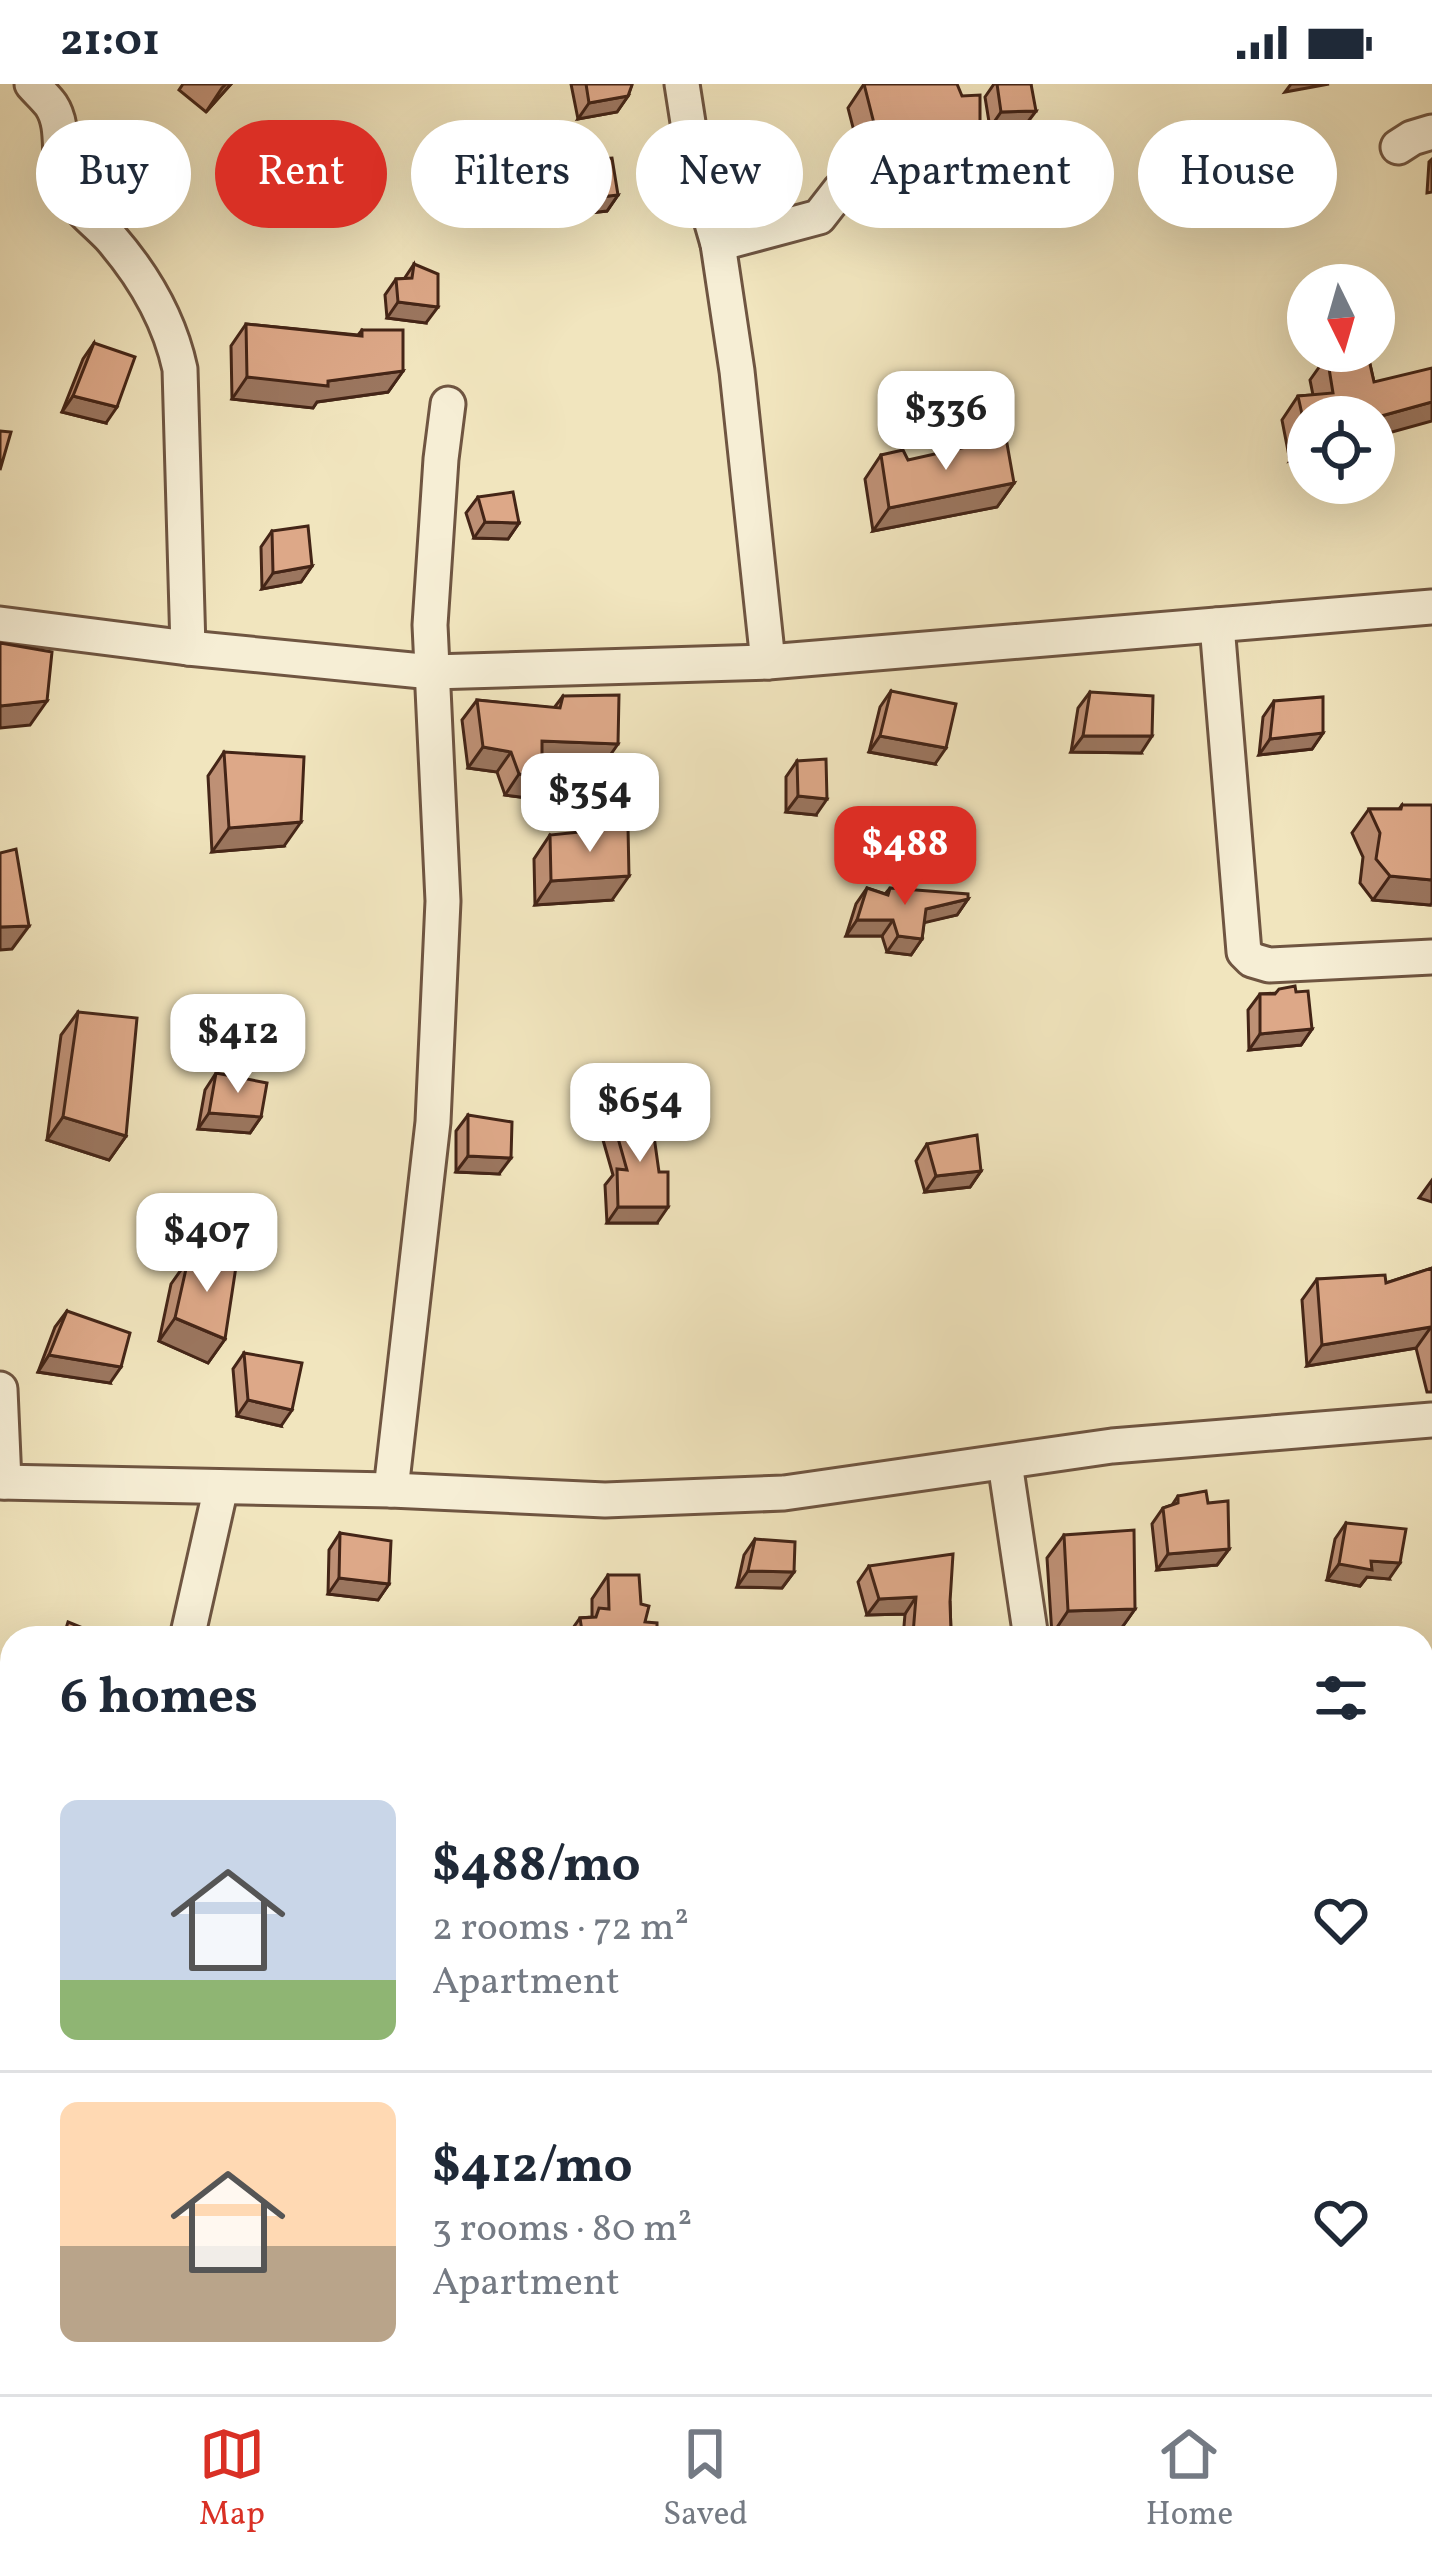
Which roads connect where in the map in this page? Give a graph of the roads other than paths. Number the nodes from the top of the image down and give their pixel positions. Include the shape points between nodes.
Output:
1 (32, 84) edge
2 (682, 84) edge
3 (1432, 132) edge
4 (1398, 147) dead end
5 (827, 206) edge
6 (718, 244) junction
7 (448, 404) dead end
8 (1432, 607) edge
9 (0, 624) edge
10 (1216, 625) junction
11 (188, 648) junction
12 (768, 662) junction
13 (432, 672) junction
14 (1432, 957) edge
15 (0, 1389) edge
16 (1432, 1420) edge
17 (1005, 1463) junction
18 (2, 1482) edge
19 (221, 1487) junction
20 (391, 1490) junction
21 (190, 1626) edge
22 (1029, 1626) edge

1 - 11 street via 58,120 68,191 142,278 174,339
2 - 6 street
3 - 4 street
5 - 6 street via 819,217
6 - 12 street
7 - 13 street
8 - 10 street
9 - 11 street
10 - 12 street
10 - 14 street via 1244,952 1269,965
11 - 13 street
12 - 13 street
13 - 20 street via 442,901 433,1122
15 - 18 street
16 - 17 street via 1112,1446
17 - 20 street via 784,1493 605,1500
17 - 22 street
18 - 19 street
19 - 20 street
19 - 21 street

